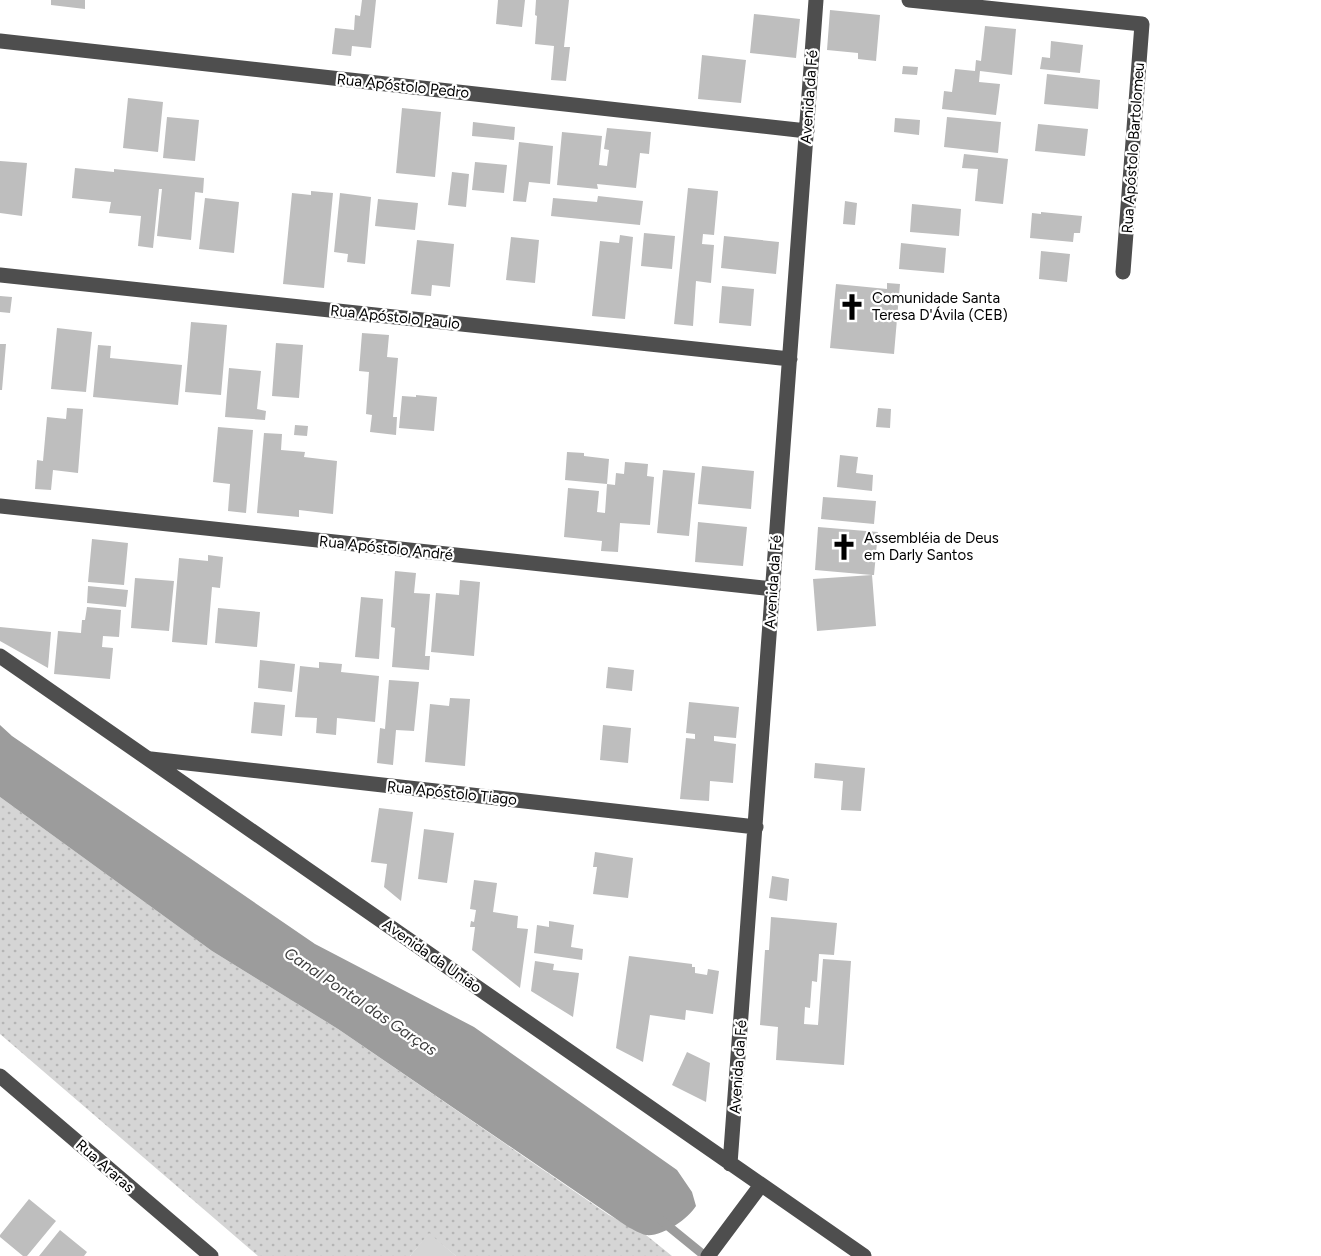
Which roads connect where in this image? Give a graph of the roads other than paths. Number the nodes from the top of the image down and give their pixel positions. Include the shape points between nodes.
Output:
1 (816, 0) edge
2 (909, 0) edge
3 (0, 41) edge
4 (807, 131) junction
5 (1123, 272) dead end
6 (0, 275) edge
7 (790, 359) junction
8 (0, 506) edge
9 (773, 590) junction
10 (0, 656) edge
11 (147, 758) junction
12 (756, 827) junction
13 (0, 1076) edge
14 (730, 1164) junction
15 (761, 1185) junction
16 (211, 1256) edge
17 (708, 1256) edge
18 (864, 1256) edge

1 - 4 street, Avenida da Fé
2 - 5 street, Rua Apóstolo Bartolomeu via 1142,24
3 - 4 street, Rua Apóstolo Pedro
4 - 7 street, Avenida da Fé
6 - 7 street, Rua Apóstolo Paulo
7 - 9 street, Avenida da Fé
8 - 9 street, Rua Apóstolo André
9 - 12 street, Avenida da Fé
10 - 11 street, Avenida da União
11 - 12 street, Rua Apóstolo Tiago
11 - 14 street, Avenida da União
12 - 14 street, Avenida da Fé
13 - 16 street, Rua Araras
14 - 15 street, Avenida da União
15 - 17 street
15 - 18 street, Avenida da União

